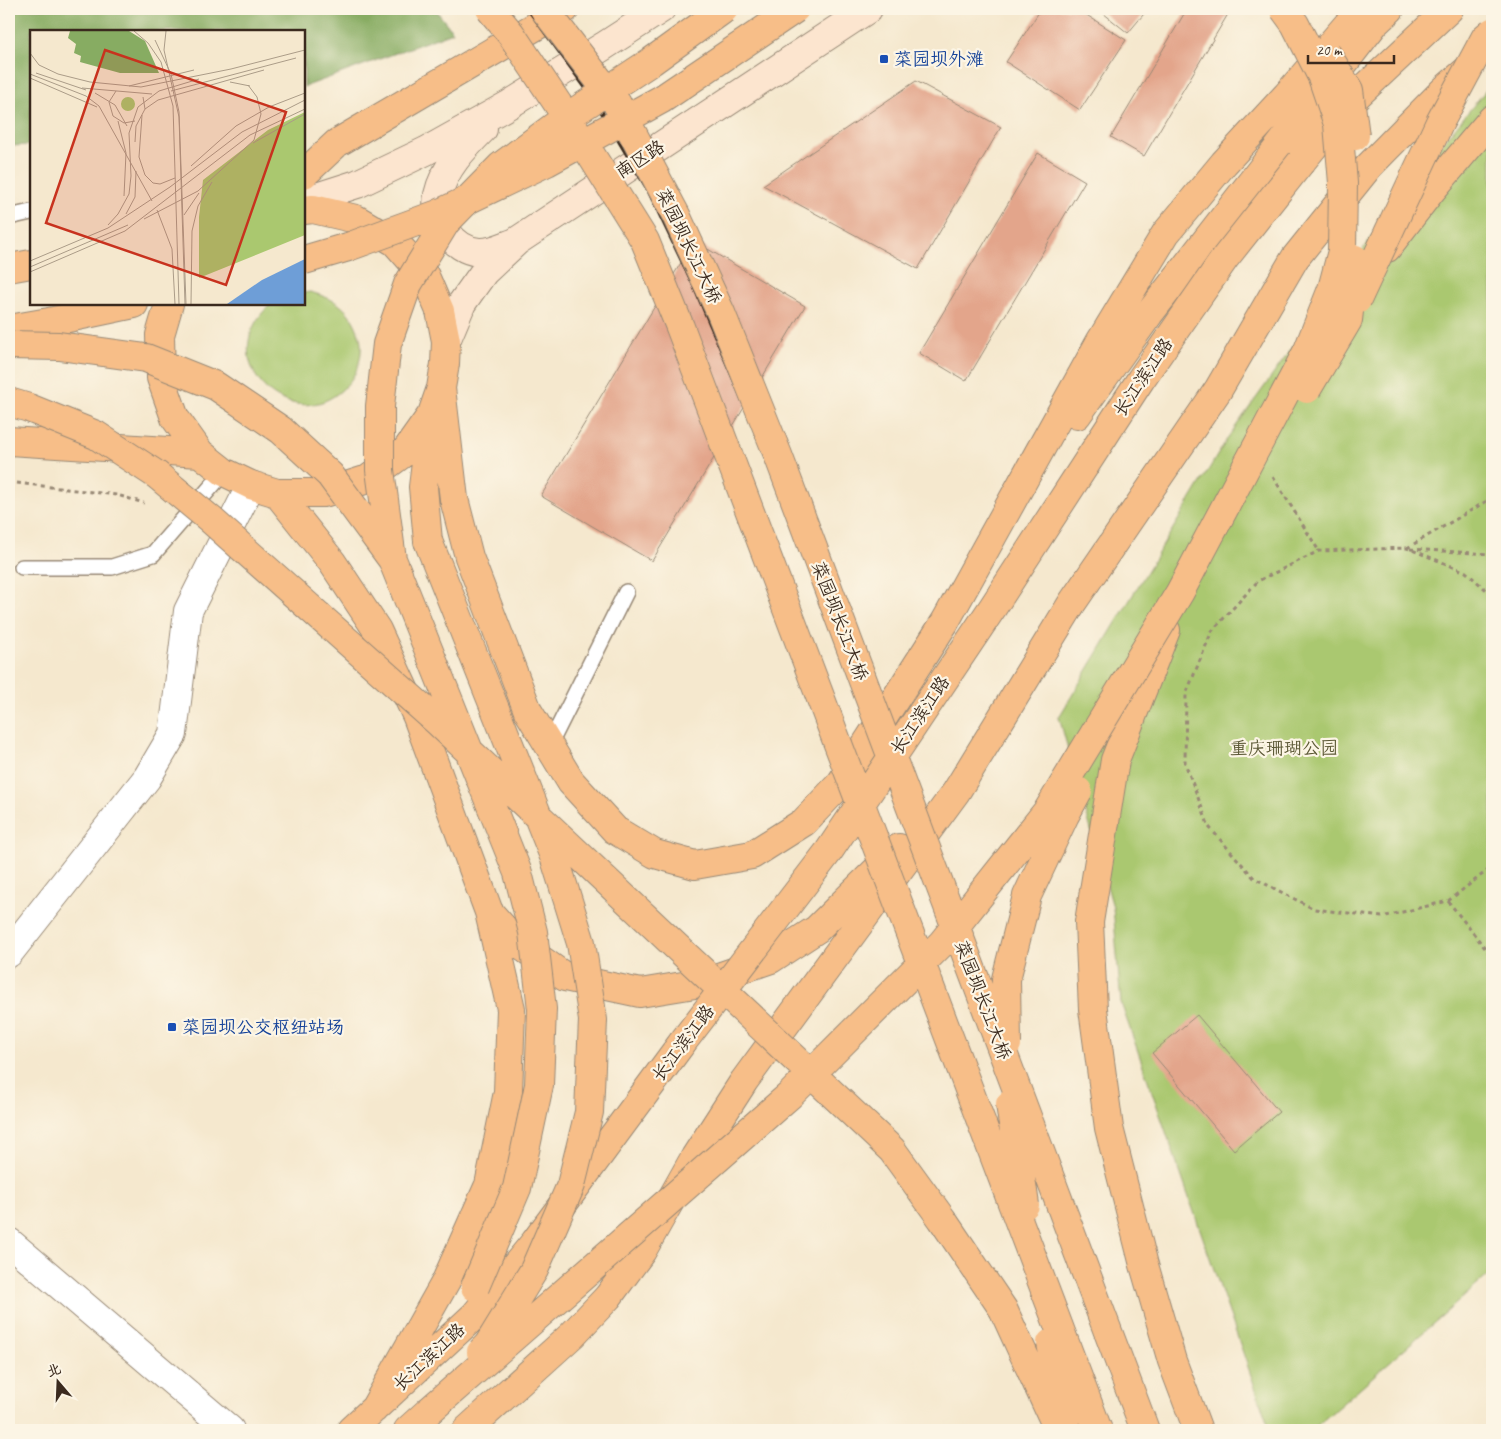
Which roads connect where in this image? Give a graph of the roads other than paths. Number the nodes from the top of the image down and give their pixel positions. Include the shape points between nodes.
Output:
1 (490, 9) edge
2 (544, 9) edge
3 (565, 9) edge
4 (661, 9) edge
5 (724, 9) edge
6 (795, 9) edge
7 (868, 9) edge
8 (1284, 9) edge
9 (1300, 9) edge
10 (1361, 9) edge
11 (1390, 9) edge
12 (1449, 9) edge
13 (1492, 32) edge
14 (1492, 49) edge
15 (510, 104) junction
16 (1492, 119) edge
17 (1492, 139) edge
18 (305, 173) edge
19 (1431, 191) junction
20 (305, 202) edge
21 (305, 210) edge
22 (30, 212) edge
23 (9, 217) edge
24 (517, 241) junction
25 (305, 260) edge
26 (30, 264) edge
27 (9, 268) edge
28 (129, 305) edge
29 (169, 305) edge
30 (1348, 320) junction
31 (9, 329) edge
32 (446, 341) junction
33 (9, 345) edge
34 (1308, 350) junction
35 (441, 388) junction
36 (9, 402) edge
37 (432, 414) junction
38 (9, 441) edge
39 (200, 453) junction
40 (224, 472) junction
41 (250, 485) junction
42 (278, 493) junction
43 (995, 530) junction
44 (392, 560) junction
45 (22, 567) dead end
46 (626, 592) dead end
47 (1180, 592) junction
48 (549, 746) junction
49 (956, 792) junction
50 (489, 912) junction
51 (9, 953) edge
52 (9, 1242) edge
53 (374, 1409) junction
54 (429, 1411) junction
55 (230, 1430) edge
56 (351, 1430) edge
57 (408, 1430) edge
58 (467, 1430) edge
59 (1058, 1430) edge
60 (1068, 1430) edge
61 (1098, 1430) edge
62 (1145, 1430) edge
63 (1198, 1430) edge

1 - 61 main road, bridge via 511,34 576,131 645,242
2 - 62 main road, 菜园坝长江大桥, bridge via 616,102 676,214 721,313 778,455
3 - 18 main road via 337,143
4 - 15 main road
5 - 44 main road, bridge via 501,166 446,222 408,284 387,344 380,406 380,470
6 - 25 main road, bridge via 662,99 547,162 438,214
7 - 24 main road, 南区路
8 - 34 main road, bridge via 1322,78 1338,124 1342,251 1332,289
9 - 30 main road, bridge via 1349,90 1358,154 1360,209
10 - 43 main road via 1166,233 1100,342
11 - 43 main road via 1375,23 1149,314
12 - 53 main road, 长江滨江路, bridge via 1352,100 1224,258 829,851 535,1242 481,1308
13 - 30 main road, bridge via 1485,38 1440,122
14 - 49 main road via 1444,90 1369,166 1295,258 1218,390 1072,603
15 - 20 main road via 426,151 357,184
15 - 24 main road via 460,152 445,175 438,197 440,220 450,238 462,246 479,252
16 - 19 main road
17 - 19 main road
19 - 34 main road, bridge
21 - 32 main road via 356,219 395,242 425,276 440,311
22 - 23 lane
24 - 32 main road, 南区路 via 484,272 462,303
26 - 27 main road
28 - 31 main road
29 - 39 main road via 160,335 161,378 175,418
30 - 60 main road, bridge via 1198,577 1065,815 1027,896 1006,979 1008,1086 1012,1116 1023,1194
32 - 35 main road
33 - 44 main road, bridge via 59,346 146,358 216,386 282,430 330,475
34 - 47 main road, bridge
35 - 37 main road
35 - 48 main road via 454,498 469,557 528,711
36 - 59 main road, bridge via 96,435 157,475 210,519 438,722 892,1150 1003,1309
37 - 42 main road via 405,452 368,479 324,493
37 - 54 main road, bridge via 423,487 428,541 555,859 581,943 593,1020 589,1112 571,1185 534,1270 488,1345
38 - 39 main road
39 - 40 main road
40 - 41 main road
40 - 45 lane via 153,554 112,567
41 - 42 main road
41 - 51 street via 188,611 173,734 147,778
42 - 50 main road via 332,562 377,630 417,717
43 - 48 main road via 945,622 841,783 804,822 752,855 695,865 655,854 615,830 571,782
44 - 53 main road, bridge via 518,873 534,942 542,1009 539,1085 517,1188 475,1287 436,1341
46 - 48 lane
47 - 54 main road, bridge via 1048,810 942,943 790,1095
47 - 63 main road, bridge via 1115,760 1089,922 1093,1010 1109,1128 1172,1361
49 - 50 main road via 817,929 771,959 701,983 640,993 565,977 516,942
49 - 58 main road via 744,1082 695,1157 642,1251 608,1297 572,1335
50 - 53 main road via 511,1009 508,1092 489,1185 446,1281
52 - 55 street
53 - 56 main road
54 - 57 main road

